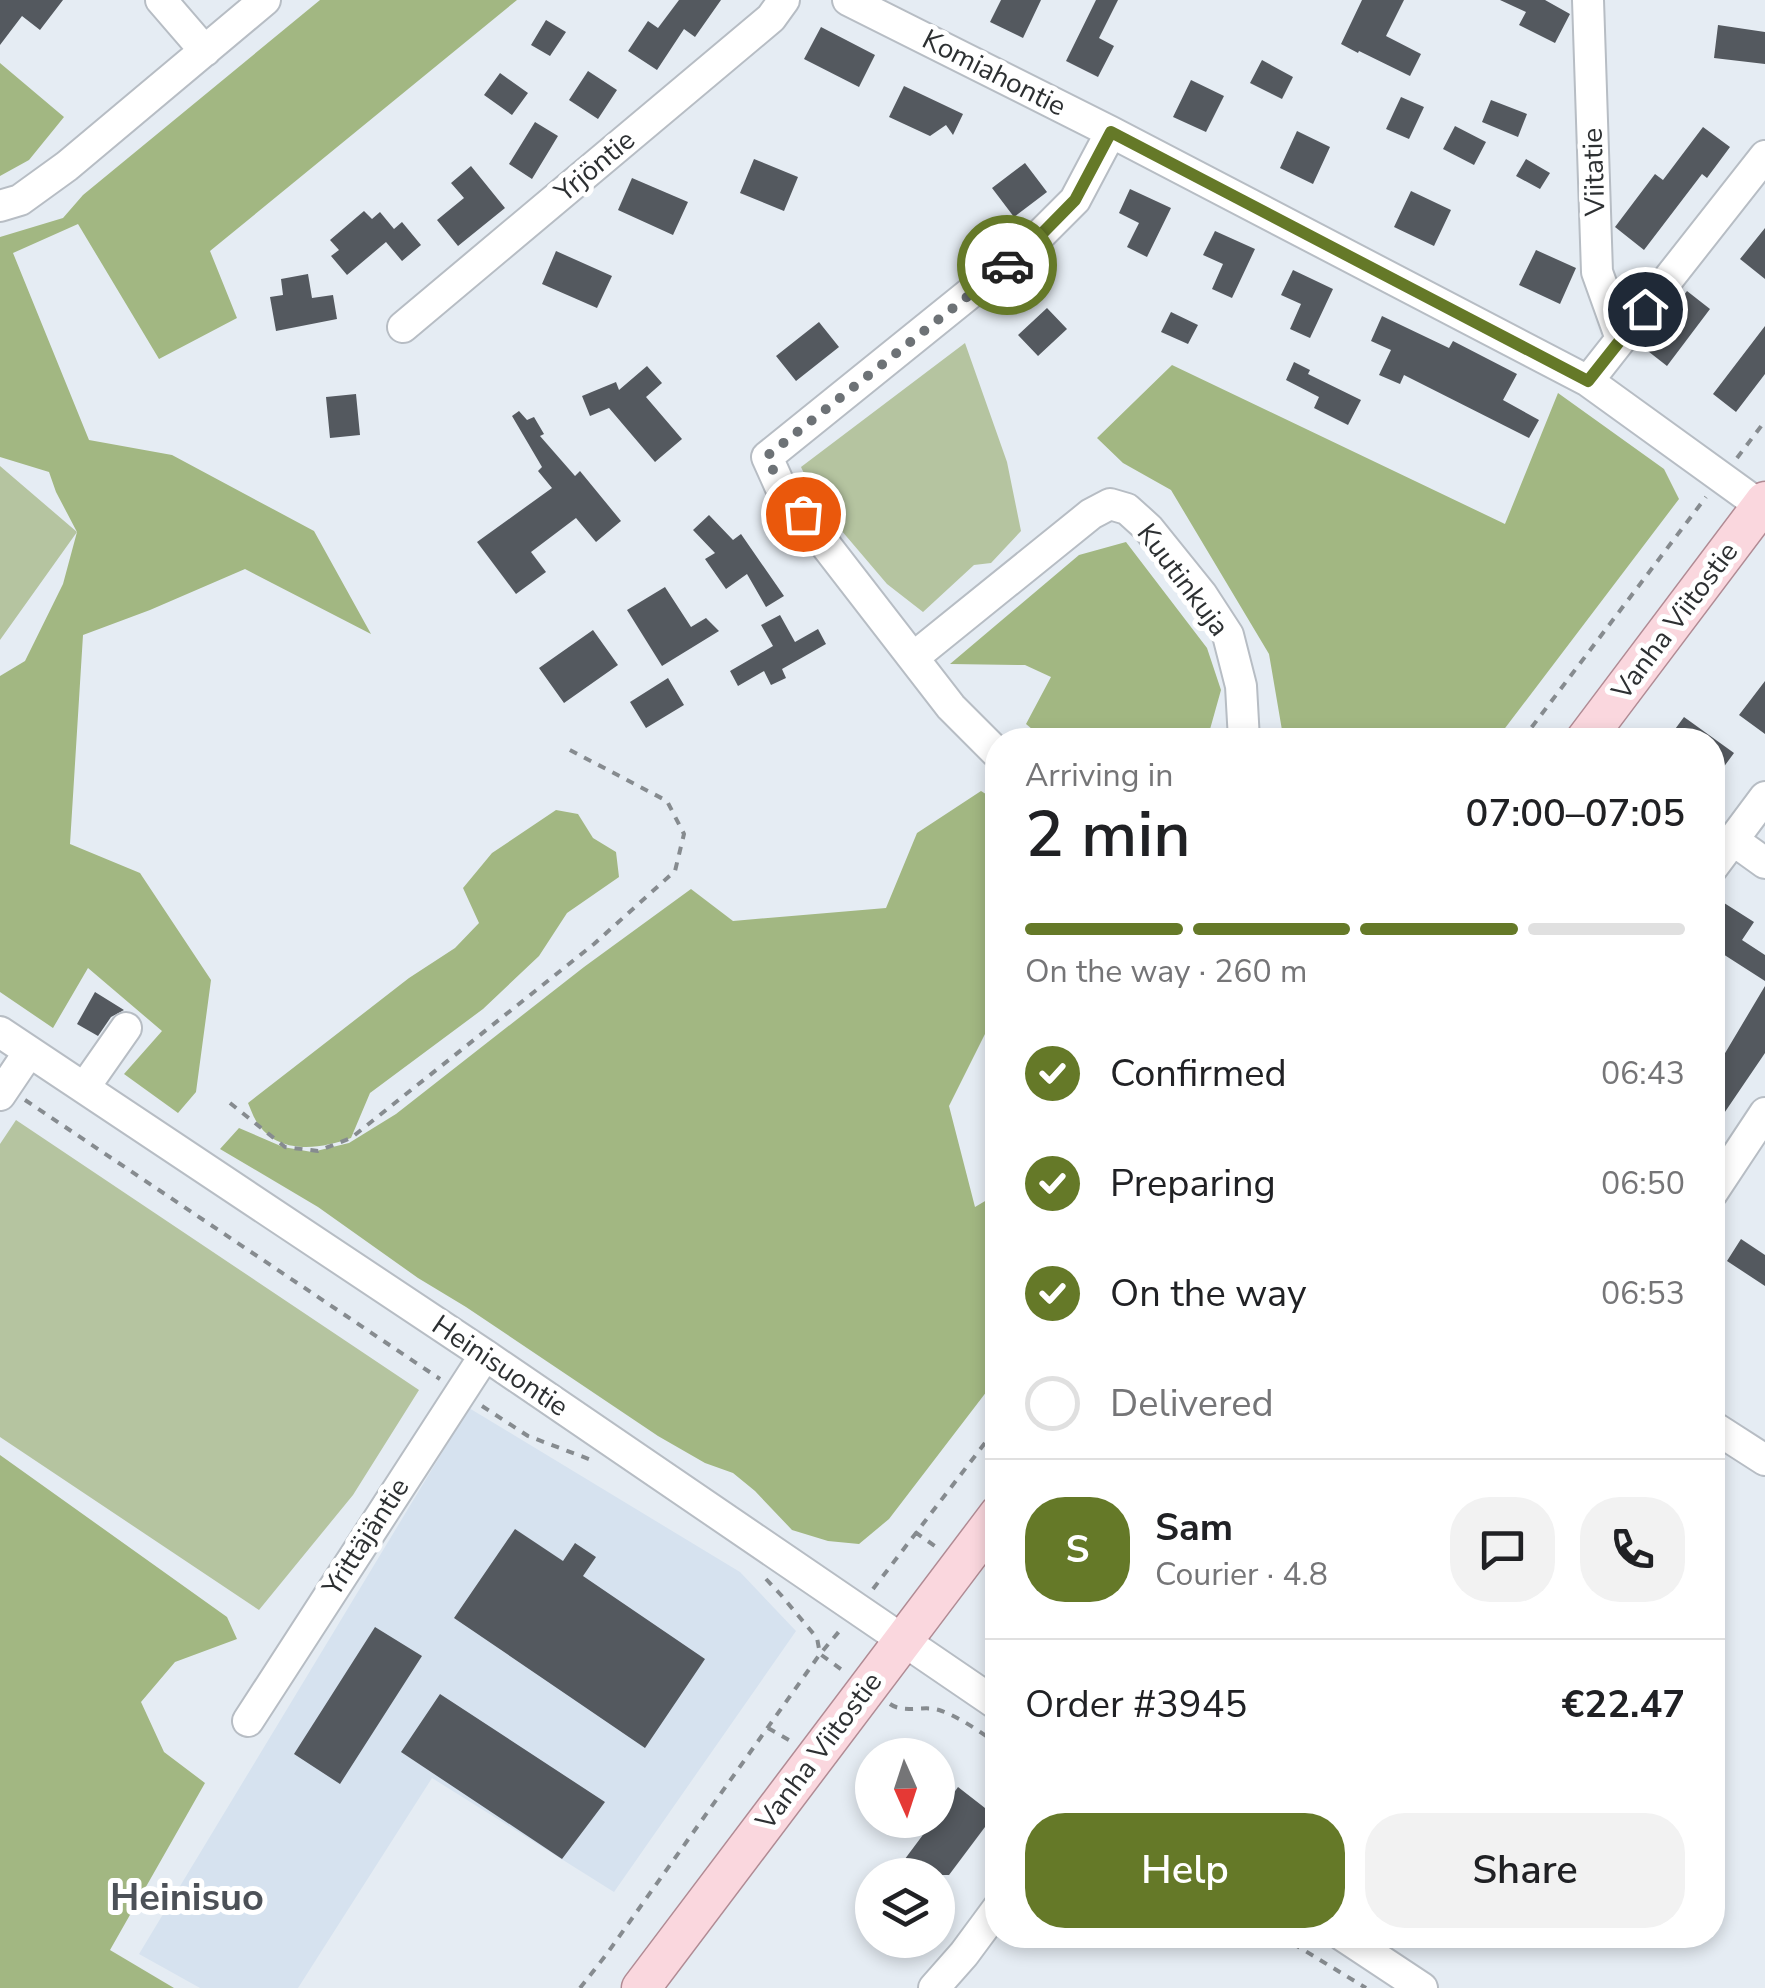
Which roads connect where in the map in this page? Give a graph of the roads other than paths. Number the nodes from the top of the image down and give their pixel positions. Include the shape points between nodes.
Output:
1 (161, 0) edge
2 (265, 0) edge
3 (784, 0) edge
4 (848, 0) edge
5 (1588, 0) edge
6 (205, 50) junction
7 (1111, 132) junction
8 (1765, 156) edge
9 (0, 206) edge
10 (402, 327) dead end
11 (1621, 340) junction
12 (1588, 381) junction
13 (1763, 504) edge
14 (914, 657) junction
15 (1243, 728) edge
16 (1594, 728) edge
17 (985, 741) edge
18 (1765, 797) edge
19 (1733, 840) junction
20 (1725, 851) edge
21 (1765, 864) edge
22 (126, 1028) dead end
23 (0, 1032) edge
24 (29, 1052) junction
25 (84, 1088) junction
26 (2, 1091) edge
27 (1765, 1113) edge
28 (1725, 1173) edge
29 (485, 1355) junction
30 (1725, 1434) edge
31 (1765, 1460) edge
32 (985, 1531) edge
33 (903, 1639) junction
34 (985, 1696) edge
35 (248, 1720) dead end
36 (985, 1926) edge
37 (1362, 1948) edge
38 (641, 1988) edge
39 (934, 1988) edge
40 (1422, 1988) edge

1 - 6 street
2 - 6 street
3 - 10 street, Yrjöntie via 771,18
4 - 7 street, Komiahontie
5 - 11 street, Viitatie via 1597,272
6 - 9 street via 67,166 20,200
7 - 12 street, Komiahontie
7 - 14 street via 1075,200 1020,256 767,456 780,486
8 - 11 street
11 - 12 street
12 - 13 street, Komiahontie
13 - 16 main road, Vanha Viitostie
14 - 15 street, Kuutinkuja via 1110,504 1127,508 1148,528 1228,635
14 - 17 street
18 - 19 street
19 - 20 street
19 - 21 street
22 - 25 street
23 - 24 street, Heinisuontie
24 - 25 street, Heinisuontie
24 - 26 street
25 - 29 street, Heinisuontie
27 - 28 street
29 - 33 street, Heinisuontie
29 - 35 street, Yrittäjäntie
30 - 31 street
32 - 33 main road, Vanha Viitostie
33 - 34 street, Heinisuontie
33 - 38 main road, Vanha Viitostie
36 - 39 street
37 - 40 street

